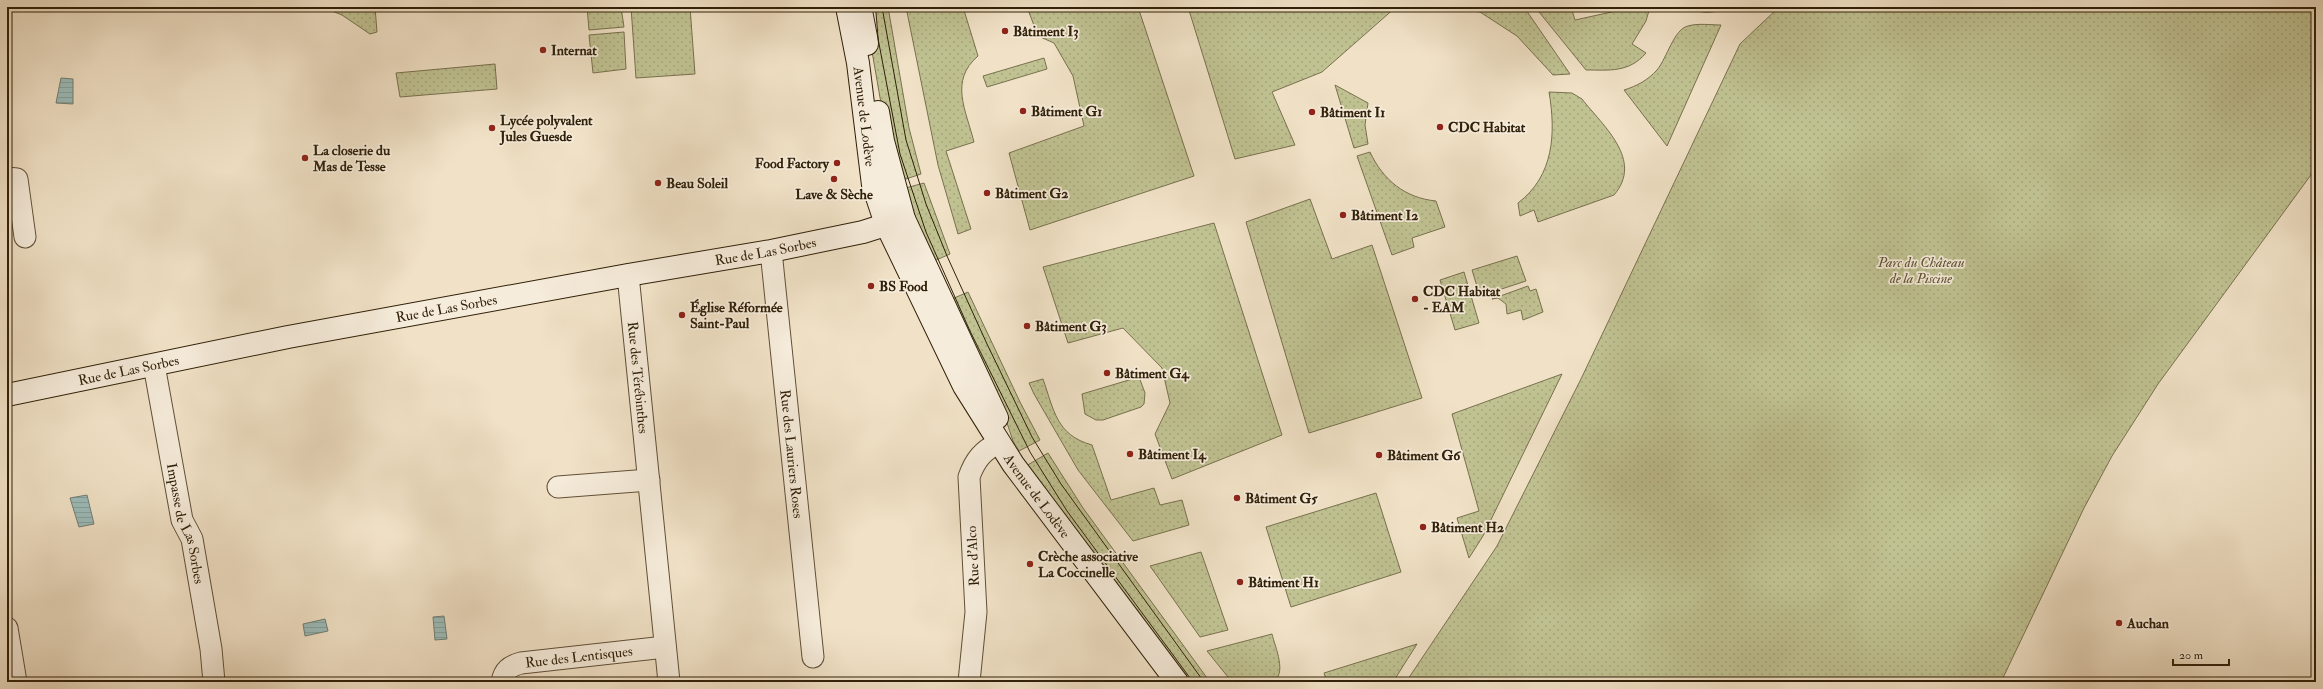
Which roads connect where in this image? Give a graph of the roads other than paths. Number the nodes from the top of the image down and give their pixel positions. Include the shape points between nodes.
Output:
1 (848, 7) edge
2 (864, 7) edge
3 (7, 178) edge
4 (895, 221) junction
5 (25, 237) dead end
6 (771, 251) junction
7 (628, 275) junction
8 (154, 365) junction
9 (7, 395) edge
10 (999, 443) junction
11 (649, 480) junction
12 (558, 487) dead end
13 (7, 628) edge
14 (194, 630) dead end
15 (665, 647) junction
16 (813, 657) dead end
17 (16, 682) edge
18 (200, 682) edge
19 (214, 682) edge
20 (502, 682) edge
21 (668, 682) edge
22 (969, 682) edge
23 (1177, 682) edge

1 - 4 street, Avenue de Lodève via 858,63 872,179
2 - 4 street, Avenue de Lodève via 866,42
3 - 5 street via 17,179
4 - 6 street, Rue de Las Sorbes via 863,232
4 - 10 street, Avenue de Lodève via 964,386
6 - 7 street, Rue de Las Sorbes
6 - 16 street, Rue des Lauriers Roses
7 - 8 street, Rue de Las Sorbes
7 - 11 street, Rue des Térébinthes
8 - 9 street, Rue de Las Sorbes
8 - 19 street, Impasse de Las Sorbes via 182,520 192,539
10 - 22 street, Rue d'Alco via 982,453 969,477 976,612
10 - 23 street, Avenue de Lodève
11 - 12 street
11 - 15 street, Rue des Térébinthes
13 - 17 street
14 - 18 street
15 - 20 street, Rue des Lentisques via 521,663 507,669
15 - 21 street, Rue des Térébinthes

